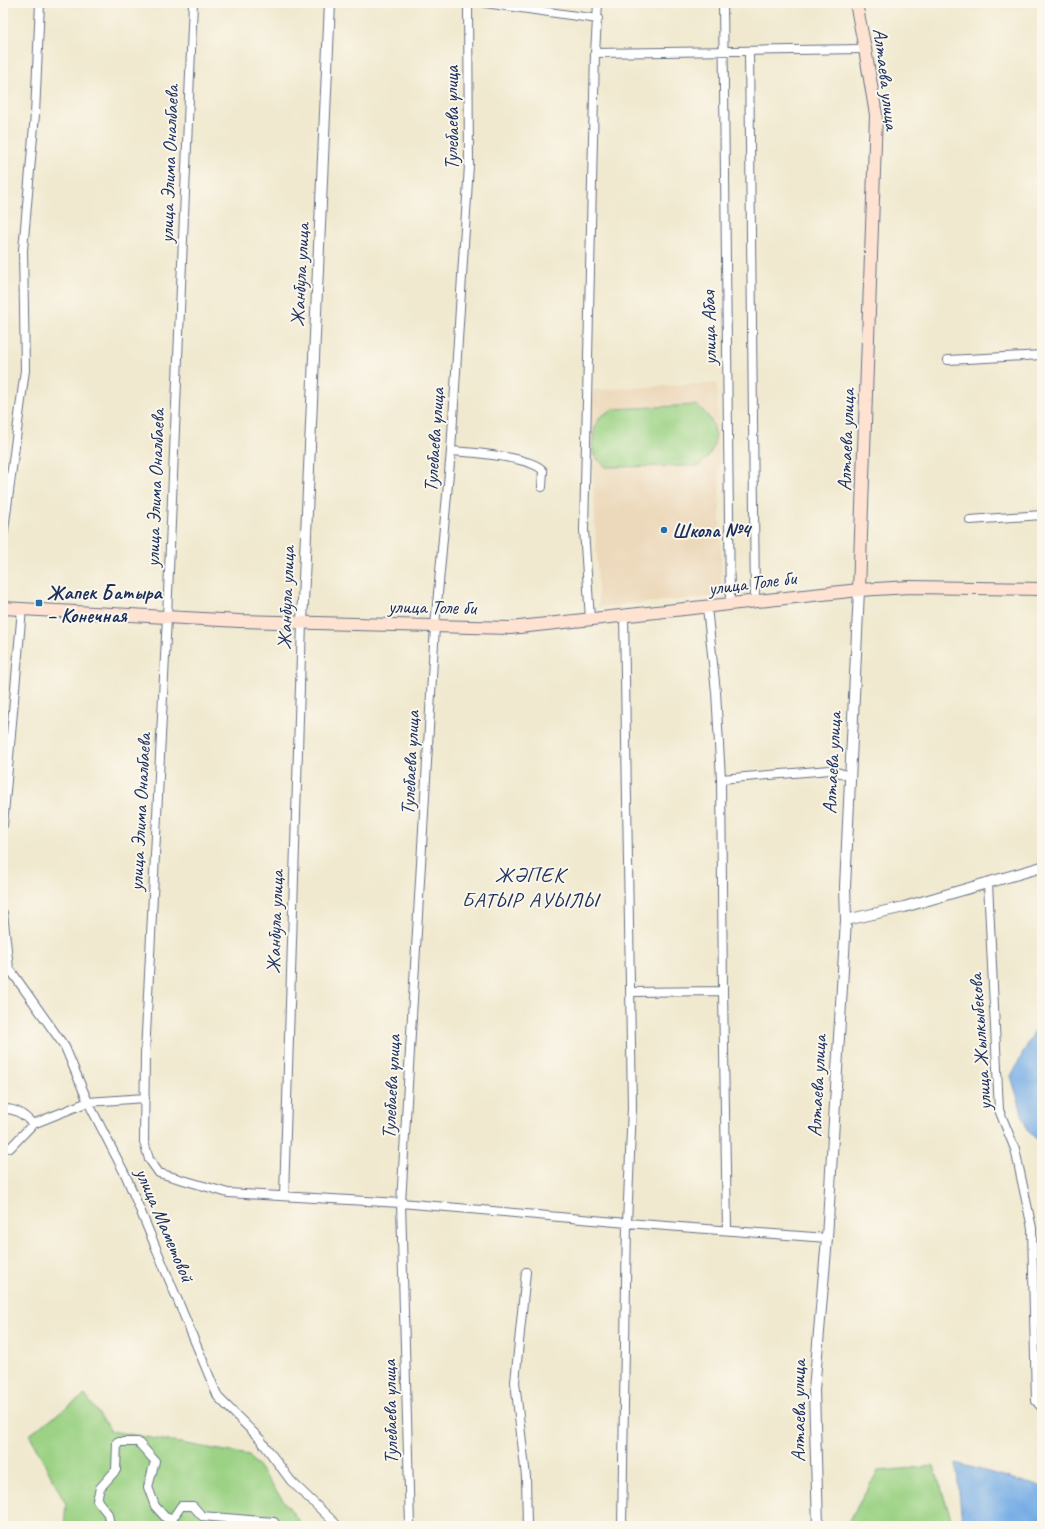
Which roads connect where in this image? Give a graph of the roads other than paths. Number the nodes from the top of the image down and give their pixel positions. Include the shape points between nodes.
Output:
1 (40, 3) edge
2 (193, 3) edge
3 (330, 3) edge
4 (468, 3) edge
5 (485, 3) edge
6 (598, 3) edge
7 (723, 3) edge
8 (856, 3) edge
9 (598, 19) junction
10 (865, 49) junction
11 (749, 51) junction
12 (723, 52) junction
13 (595, 53) junction
14 (1042, 355) edge
15 (948, 360) dead end
16 (451, 450) junction
17 (542, 487) dead end
18 (1042, 515) edge
19 (970, 520) dead end
20 (3, 537) edge
21 (1042, 589) edge
22 (859, 590) junction
23 (755, 601) junction
24 (730, 604) junction
25 (707, 607) junction
26 (3, 608) edge
27 (22, 609) junction
28 (624, 615) junction
29 (167, 617) junction
30 (590, 619) junction
31 (302, 623) junction
32 (435, 626) junction
33 (850, 776) junction
34 (722, 779) junction
35 (3, 825) edge
36 (1042, 867) edge
37 (988, 883) junction
38 (3, 913) edge
39 (846, 920) junction
40 (6, 969) edge
41 (723, 991) junction
42 (630, 992) junction
43 (145, 1098) junction
44 (88, 1102) junction
45 (3, 1108) edge
46 (33, 1124) junction
47 (10, 1148) dead end
48 (284, 1196) junction
49 (402, 1203) junction
50 (627, 1223) junction
51 (727, 1230) junction
52 (827, 1238) junction
53 (526, 1272) dead end
54 (1042, 1408) edge
55 (172, 1522) edge
56 (110, 1526) edge
57 (277, 1526) edge
58 (338, 1526) edge
59 (410, 1526) edge
60 (527, 1526) edge
61 (622, 1526) edge
62 (818, 1526) edge

1 - 20 street via 35,114 23,250 26,370
2 - 29 street, улица Элима Оналбаева
3 - 31 street, Жанбула улица
4 - 16 street, Тулебаева улица via 469,165
5 - 9 street
6 - 9 street
7 - 12 street, улица Абая
8 - 10 main road, Алтаева улица
9 - 13 street
10 - 11 street
10 - 22 main road, Алтаева улица via 876,115
11 - 12 street
11 - 23 street
12 - 13 street
12 - 24 street, улица Абая
13 - 30 street via 584,530
14 - 15 street
16 - 17 street via 492,454 537,466 543,471
16 - 32 street, Тулебаева улица
18 - 19 street
21 - 22 main road, улица Толе би via 910,587
22 - 23 main road, улица Толе би
22 - 33 street, Алтаева улица
23 - 24 main road, улица Толе би
24 - 25 main road, улица Толе би
25 - 28 main road, улица Толе би
25 - 34 street
26 - 27 main road, улица Толе би
27 - 29 main road, улица Толе би
27 - 35 street
28 - 30 main road, улица Толе би
28 - 42 street
29 - 31 main road, улица Толе би
29 - 43 street, улица Элима Оналбаева via 145,1054
30 - 32 main road, улица Толе би via 510,628
31 - 32 main road, улица Толе би
31 - 48 street, Жанбула улица
32 - 49 street, Тулебаева улица
33 - 34 street via 830,770
33 - 39 street, Алтаева улица
34 - 41 street
36 - 37 street
37 - 39 street via 904,907
37 - 54 street, улица Жылкыбекова via 999,1110 1015,1149 1032,1228 1036,1401
38 - 40 street, улица Маметовой
39 - 52 street, Алтаева улица
40 - 44 street, улица Маметовой via 65,1047
41 - 42 street
41 - 51 street
42 - 50 street via 632,1108
43 - 44 street
43 - 48 street, улица Элима Оналбаева via 144,1142 149,1159 159,1173 228,1193
44 - 46 street
44 - 58 street, улица Маметовой via 126,1176 218,1397 260,1439 291,1481
45 - 46 street via 12,1108 25,1115
46 - 47 street
48 - 49 street, улица Элима Оналбаева
49 - 50 street, улица Элима Оналбаева
49 - 59 street, Тулебаева улица
50 - 51 street, улица Элима Оналбаева
50 - 61 street
51 - 52 street, улица Элима Оналбаева
52 - 62 street, Алтаева улица via 814,1390
53 - 60 street via 515,1382 526,1477
55 - 56 street via 155,1506 148,1487 155,1461 138,1442 117,1442 116,1470 100,1488 97,1500 108,1514
55 - 57 street via 181,1506 192,1506 202,1516 274,1522

